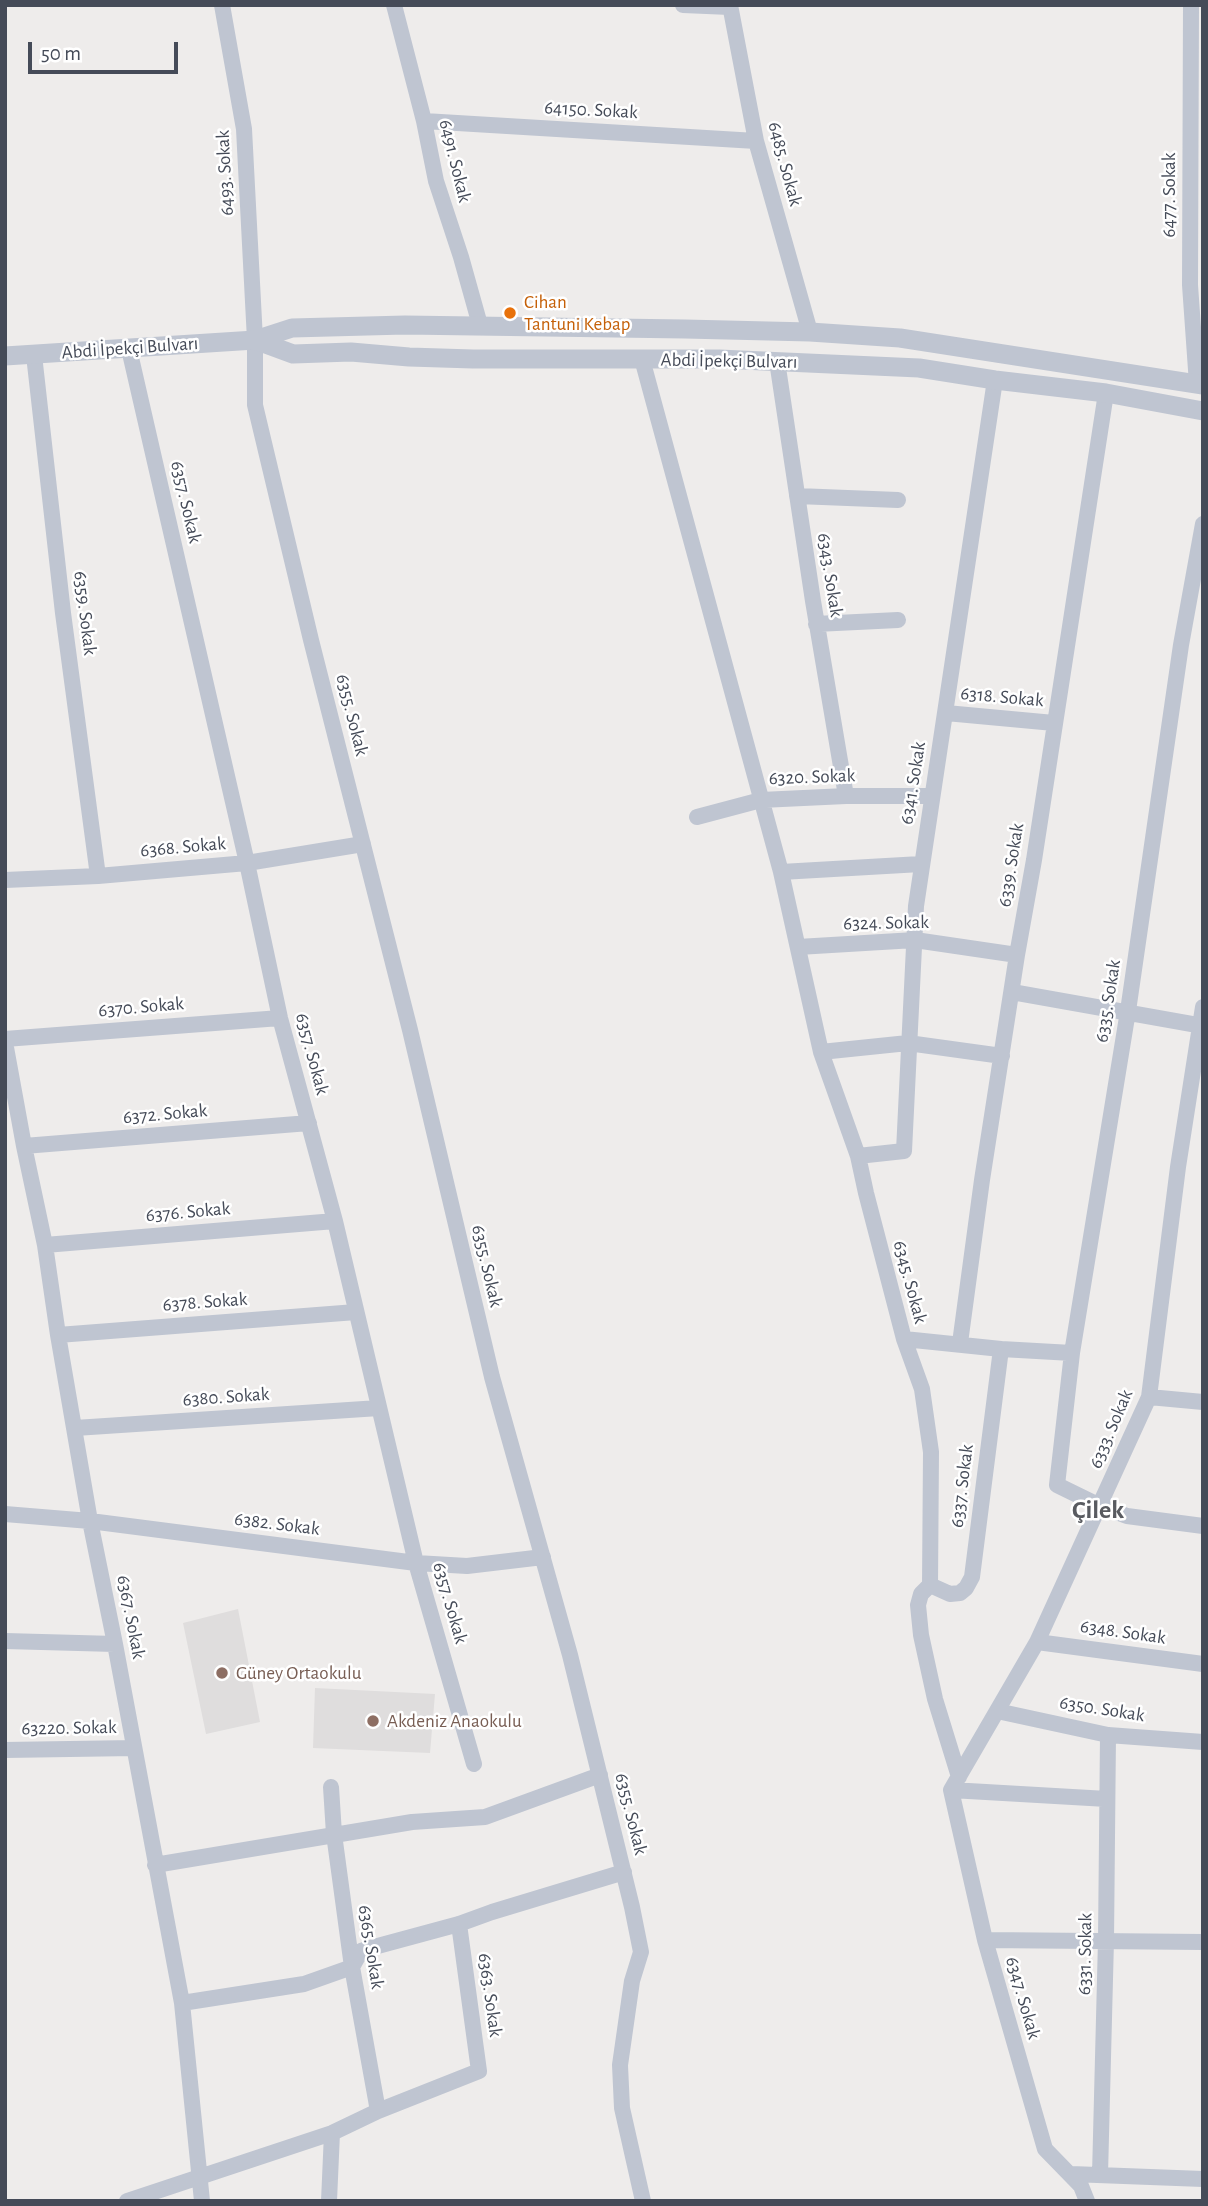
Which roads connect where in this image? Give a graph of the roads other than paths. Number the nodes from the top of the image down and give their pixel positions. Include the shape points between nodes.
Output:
1 (222, 5) edge
2 (394, 5) edge
3 (684, 5) edge
4 (1191, 5) edge
5 (730, 6) edge
6 (1196, 62) edge
7 (424, 121) junction
8 (756, 141) junction
9 (1196, 148) edge
10 (480, 326) junction
11 (810, 332) junction
12 (255, 340) junction
13 (129, 349) junction
14 (34, 355) junction
15 (5, 356) edge
16 (642, 359) junction
17 (777, 361) junction
18 (995, 380) junction
19 (1200, 385) edge
20 (1106, 393) junction
21 (1203, 411) edge
22 (797, 496) junction
23 (898, 500) dead end
24 (1203, 524) edge
25 (898, 620) dead end
26 (816, 624) junction
27 (946, 713) junction
28 (1054, 723) junction
29 (846, 796) junction
30 (931, 796) junction
31 (761, 800) junction
32 (696, 817) dead end
33 (363, 844) junction
34 (247, 863) junction
35 (921, 864) junction
36 (782, 872) junction
37 (98, 876) junction
38 (5, 880) edge
39 (915, 940) junction
40 (798, 947) junction
41 (1017, 955) junction
42 (1012, 992) junction
43 (1203, 1007) edge
44 (1128, 1011) junction
45 (280, 1018) junction
46 (1201, 1026) edge
47 (5, 1041) edge
48 (908, 1043) junction
49 (821, 1052) junction
50 (1002, 1056) junction
51 (309, 1123) junction
52 (24, 1146) junction
53 (858, 1156) junction
54 (335, 1221) junction
55 (45, 1245) junction
56 (356, 1312) junction
57 (58, 1335) junction
58 (904, 1339) junction
59 (960, 1343) junction
60 (1001, 1349) junction
61 (1072, 1353) junction
62 (1149, 1397) junction
63 (1203, 1402) edge
64 (379, 1408) junction
65 (75, 1428) junction
66 (1100, 1506) junction
67 (5, 1514) edge
68 (90, 1521) junction
69 (1203, 1526) edge
70 (543, 1557) junction
71 (416, 1563) junction
72 (930, 1585) junction
73 (5, 1642) edge
74 (1037, 1642) junction
75 (115, 1644) junction
76 (1203, 1664) edge
77 (997, 1711) junction
78 (1108, 1735) junction
79 (1203, 1742) edge
80 (134, 1748) junction
81 (5, 1750) edge
82 (474, 1764) dead end
83 (600, 1775) junction
84 (955, 1784) junction
85 (331, 1787) dead end
86 (1107, 1798) junction
87 (334, 1834) junction
88 (155, 1865) junction
89 (624, 1872) junction
90 (459, 1924) junction
91 (985, 1940) junction
92 (1106, 1940) junction
93 (1203, 1942) edge
94 (352, 1967) junction
95 (182, 2003) junction
96 (378, 2111) junction
97 (332, 2133) junction
98 (1071, 2174) junction
99 (1100, 2175) junction
100 (200, 2177) junction
101 (1203, 2179) edge
102 (127, 2201) edge
103 (202, 2201) edge
104 (329, 2201) edge
105 (643, 2201) edge
106 (1087, 2201) edge

1 - 12 street, 6493. Sokak via 244,128
2 - 7 street, 6491. Sokak
3 - 5 street
4 - 6 street, 6477. Sokak
5 - 8 street, 6485. Sokak
6 - 9 street, 6477. Sokak
7 - 8 street, 64150. Sokak
7 - 10 street, 6491. Sokak via 436,181
8 - 11 street, 6485. Sokak
9 - 19 street, 6477. Sokak via 1190,285
10 - 11 street, Abdi İpekçi Bulvarı
10 - 12 street, Abdi İpekçi Bulvarı via 292,328
11 - 19 street, Abdi İpekçi Bulvarı via 900,338
12 - 13 street, Abdi İpekçi Bulvarı
12 - 16 street, Abdi İpekçi Bulvarı via 292,354
12 - 33 street, 6355. Sokak via 255,405
13 - 14 street, Abdi İpekçi Bulvarı
13 - 34 street, 6357. Sokak
14 - 15 street, Abdi İpekçi Bulvarı
14 - 37 street, 6359. Sokak
16 - 17 street, Abdi İpekçi Bulvarı
16 - 31 street, 6345. Sokak
17 - 18 street, Abdi İpekçi Bulvarı via 919,368
17 - 22 street, 6343. Sokak
18 - 20 street, Abdi İpekçi Bulvarı
18 - 27 street, 6341. Sokak
20 - 21 street, Abdi İpekçi Bulvarı
20 - 28 street, 6339. Sokak
22 - 23 street
22 - 26 street, 6343. Sokak
24 - 44 street, 6335. Sokak
25 - 26 street
26 - 29 street, 6343. Sokak
27 - 28 street, 6318. Sokak
27 - 30 street, 6341. Sokak
28 - 41 street, 6339. Sokak
29 - 30 street, 6320. Sokak
29 - 31 street, 6320. Sokak
30 - 35 street, 6341. Sokak
31 - 32 street, 6320. Sokak
31 - 36 street, 6345. Sokak
33 - 34 street, 6368. Sokak
33 - 70 street, 6355. Sokak via 492,1377
34 - 37 street, 6368. Sokak
34 - 45 street, 6357. Sokak
35 - 36 street
35 - 39 street, 6341. Sokak
36 - 40 street, 6345. Sokak
37 - 38 street, 6368. Sokak
39 - 40 street, 6324. Sokak
39 - 41 street, 6324. Sokak
39 - 48 street, 6341. Sokak
40 - 49 street, 6345. Sokak
41 - 42 street, 6339. Sokak
42 - 44 street
42 - 50 street, 6339. Sokak
43 - 46 street, 6333. Sokak
44 - 46 street
44 - 61 street, 6335. Sokak
45 - 47 street, 6370. Sokak
45 - 51 street, 6357. Sokak
46 - 62 street, 6333. Sokak
47 - 52 street, 6367. Sokak
48 - 49 street
48 - 50 street
48 - 53 street, 6341. Sokak via 904,1151
49 - 53 street, 6345. Sokak
50 - 59 street, 6339. Sokak
51 - 52 street, 6372. Sokak
51 - 54 street, 6357. Sokak
52 - 55 street, 6367. Sokak
53 - 58 street, 6345. Sokak
54 - 55 street, 6376. Sokak
54 - 56 street, 6357. Sokak
55 - 57 street, 6367. Sokak
56 - 57 street, 6378. Sokak
56 - 64 street, 6357. Sokak
57 - 65 street, 6367. Sokak
58 - 59 street
58 - 72 street, 6345. Sokak via 922,1389 931,1452
59 - 60 street
60 - 61 street
60 - 72 street, 6337. Sokak via 972,1577 960,1593 950,1594
61 - 66 street, 6335. Sokak via 1057,1485
62 - 63 street
62 - 66 street, 6333. Sokak
64 - 65 street, 6380. Sokak
64 - 71 street, 6357. Sokak
65 - 68 street, 6367. Sokak
66 - 69 street via 1127,1516
66 - 74 street, 6333. Sokak
67 - 68 street, 6382. Sokak
68 - 71 street, 6382. Sokak
68 - 75 street, 6367. Sokak
70 - 71 street, 6382. Sokak via 467,1566
70 - 83 street, 6355. Sokak
71 - 82 street, 6357. Sokak
72 - 84 street, 6345. Sokak via 918,1605 921,1635
73 - 75 street
74 - 76 street, 6348. Sokak
74 - 77 street, 6333. Sokak
75 - 80 street, 6367. Sokak
77 - 78 street, 6350. Sokak
77 - 84 street, 6333. Sokak
78 - 79 street, 6350. Sokak
78 - 86 street, 6331. Sokak
80 - 81 street, 63220. Sokak
80 - 88 street, 6367. Sokak
83 - 87 street via 485,1817
83 - 89 street, 6355. Sokak
84 - 86 street
84 - 91 street, 6347. Sokak
85 - 87 street, 6365. Sokak
86 - 92 street, 6331. Sokak
87 - 88 street
87 - 94 street, 6365. Sokak
88 - 95 street, 6367. Sokak
89 - 90 street
89 - 105 street, 6355. Sokak via 641,1952 632,1980 620,2065 622,2108
90 - 94 street via 361,1951
90 - 96 street, 6363. Sokak via 479,2071
91 - 92 street
91 - 98 street, 6347. Sokak via 1045,2149
92 - 93 street
92 - 99 street, 6331. Sokak
94 - 95 street via 304,1984
94 - 96 street, 6365. Sokak
95 - 100 street, 6367. Sokak
96 - 97 street
97 - 100 street
97 - 104 street
98 - 99 street
98 - 106 street, 6347. Sokak
99 - 101 street
100 - 102 street
100 - 103 street, 6367. Sokak

